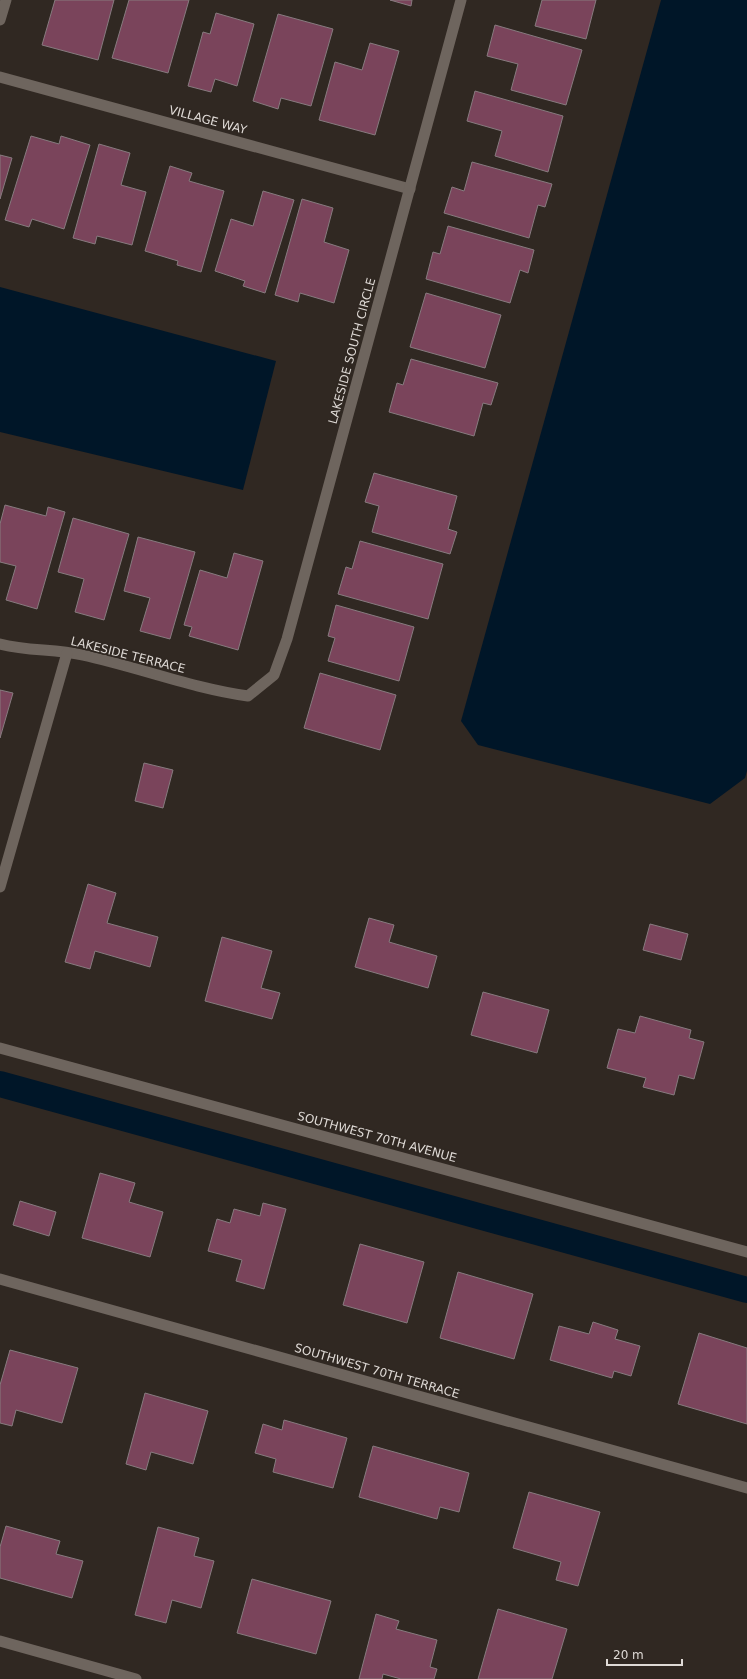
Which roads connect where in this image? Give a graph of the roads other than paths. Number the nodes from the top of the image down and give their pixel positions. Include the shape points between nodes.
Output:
1 (6, 0) edge
2 (461, 0) edge
3 (0, 20) edge
4 (0, 77) edge
5 (410, 189) junction
6 (0, 644) edge
7 (67, 653) junction
8 (248, 696) joint
9 (0, 888) edge
10 (0, 1048) edge
11 (747, 1252) edge
12 (0, 1279) edge
13 (747, 1488) edge
14 (0, 1641) edge
15 (136, 1679) edge

1 - 3 street
2 - 5 street, LAKESIDE SOUTH CIRCLE
4 - 5 street, VILLAGE WAY
5 - 8 street, LAKESIDE SOUTH CIRCLE via 287,639 274,675
6 - 7 street, LAKESIDE TERRACE
7 - 8 street, LAKESIDE TERRACE via 222,693
7 - 9 street
10 - 11 street, SOUTHWEST 70TH AVENUE
12 - 13 street, SOUTHWEST 70TH TERRACE
14 - 15 street

